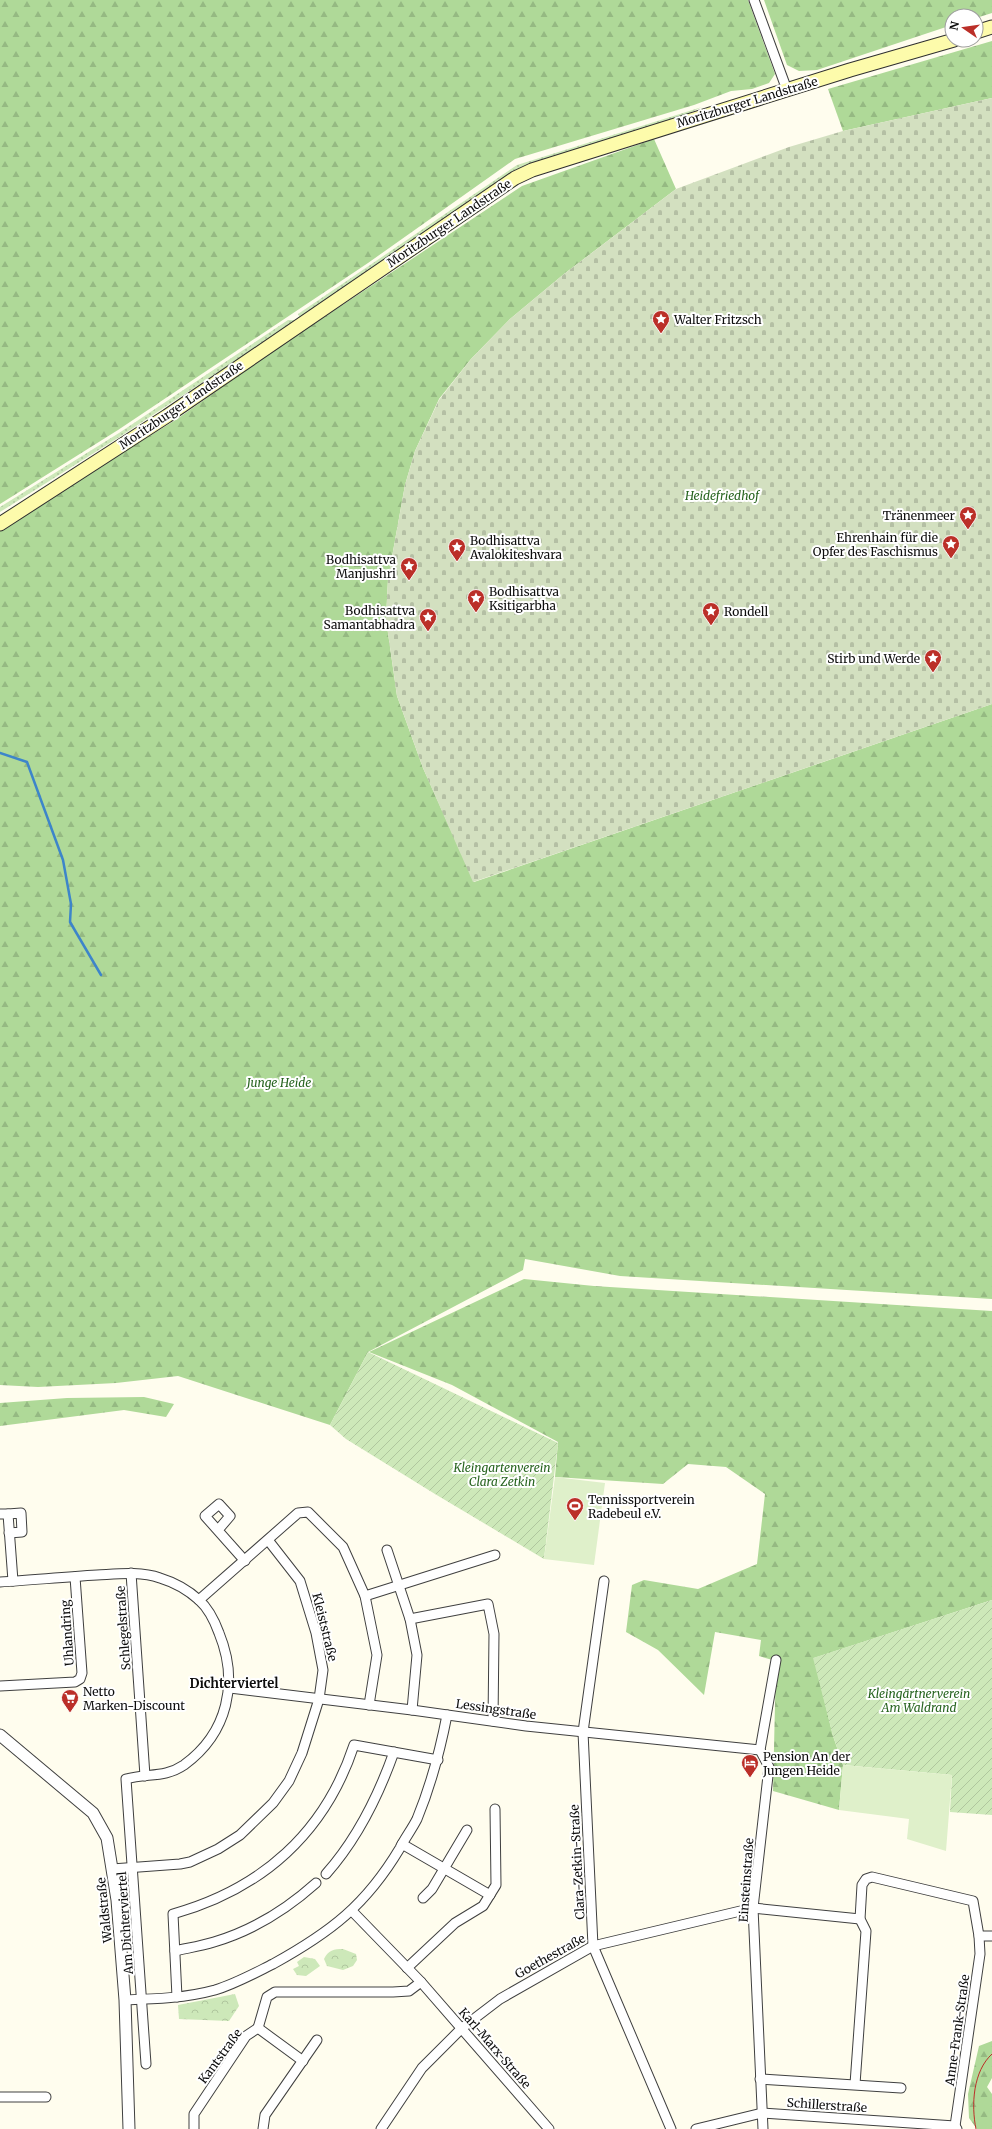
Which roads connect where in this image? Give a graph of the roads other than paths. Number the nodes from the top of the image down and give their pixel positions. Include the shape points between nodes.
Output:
1 (754, 0) edge
2 (944, 43) edge
3 (787, 90) junction
4 (0, 524) edge
5 (4, 1514) edge
6 (218, 1530) dead end
7 (9, 1533) junction
8 (268, 1540) junction
9 (387, 1550) dead end
10 (494, 1555) dead end
11 (245, 1562) junction
12 (131, 1573) junction
13 (75, 1576) junction
14 (13, 1581) junction
15 (604, 1581) dead end
16 (0, 1582) edge
17 (400, 1585) junction
18 (364, 1596) junction
19 (199, 1600) junction
20 (410, 1619) junction
21 (776, 1660) dead end
22 (0, 1686) edge
23 (230, 1688) junction
24 (320, 1699) junction
25 (369, 1705) junction
26 (412, 1710) junction
27 (447, 1715) junction
28 (492, 1721) junction
29 (583, 1732) junction
30 (0, 1735) edge
31 (760, 1750) junction
32 (394, 1752) junction
33 (438, 1760) junction
34 (146, 1776) junction
35 (495, 1809) dead end
36 (467, 1830) dead end
37 (402, 1844) junction
38 (133, 1867) junction
39 (445, 1868) junction
40 (112, 1869) junction
41 (326, 1874) dead end
42 (316, 1883) dead end
43 (490, 1895) junction
44 (423, 1898) dead end
45 (754, 1908) junction
46 (352, 1911) junction
47 (860, 1919) junction
48 (979, 1936) junction
49 (992, 1936) edge
50 (592, 1946) junction
51 (175, 1951) junction
52 (407, 1968) junction
53 (421, 1982) junction
54 (177, 1996) junction
55 (125, 2000) junction
56 (142, 2000) junction
57 (258, 2028) junction
58 (462, 2028) junction
59 (317, 2040) dead end
60 (303, 2061) junction
61 (146, 2064) dead end
62 (760, 2079) junction
63 (855, 2084) junction
64 (901, 2088) dead end
65 (0, 2097) edge
66 (46, 2097) dead end
67 (762, 2113) junction
68 (956, 2128) edge
69 (130, 2129) edge
70 (194, 2129) edge
71 (263, 2129) edge
72 (381, 2129) edge
73 (550, 2129) edge
74 (670, 2129) edge
75 (696, 2129) edge
76 (763, 2129) edge

1 - 3 street
2 - 3 main road, Moritzburger Landstraße
3 - 4 main road, Moritzburger Landstraße via 514,178 167,416
5 - 7 street
5 - 7 street via 21,1513 22,1532
6 - 11 street
7 - 14 street
8 - 11 street
8 - 18 street via 298,1513 308,1512 343,1548
8 - 24 street, Kleiststraße via 300,1581 316,1633 323,1670
9 - 17 street
10 - 17 street
11 - 19 street
12 - 13 street
12 - 19 street via 158,1577 181,1587
12 - 34 street, Schlegelstraße
13 - 14 street
13 - 22 street, Uhlandring via 82,1673 80,1679 75,1682
14 - 16 street
15 - 29 street, Clara-Zetkin-Straße
17 - 18 street
17 - 20 street
18 - 25 street via 377,1655
19 - 23 street via 215,1622 224,1646
20 - 26 street via 417,1654
20 - 28 street via 488,1604 494,1634
21 - 31 street
23 - 24 street, Lessingstraße
23 - 34 street via 224,1714 213,1734 197,1754 166,1774
24 - 25 street, Lessingstraße
24 - 38 street, Kleiststraße via 305,1746 289,1781 260,1818 218,1849 190,1862
25 - 26 street, Lessingstraße
26 - 27 street, Lessingstraße
27 - 28 street, Lessingstraße
27 - 33 street
28 - 29 street, Lessingstraße
29 - 31 street, Lessingstraße
29 - 50 street, Clara-Zetkin-Straße
30 - 40 street, Waldstraße via 93,1813 107,1838
31 - 45 street, Einsteinstraße via 769,1767
32 - 33 street
32 - 41 street via 381,1790 362,1825 342,1856
32 - 51 street via 354,1745 348,1764 328,1803 315,1823 291,1849 235,1890 212,1902 173,1914
33 - 37 street via 416,1820
34 - 38 street, Am Dichterviertel via 126,1780
35 - 43 street via 496,1885
36 - 39 street
37 - 39 street
37 - 46 street via 388,1868
38 - 40 street, Kleiststraße
38 - 56 street, Am Dichterviertel
39 - 43 street
39 - 44 street
40 - 55 street, Waldstraße
42 - 51 street via 296,1901 253,1926 214,1942
43 - 52 street via 483,1906 455,1923
45 - 47 street, Goethestraße
45 - 50 street, Goethestraße
45 - 62 street, Einsteinstraße
46 - 52 street, Karl-Marx-Straße
46 - 54 street via 315,1940 263,1969 215,1990
47 - 48 street, Anne-Frank-Straße via 862,1885 866,1879 872,1877 973,1901
47 - 63 street via 866,1931
48 - 49 street
48 - 68 street, Anne-Frank-Straße via 980,1954
50 - 58 street, Goethestraße via 500,1999
50 - 74 street, Clara-Zetkin-Straße
51 - 54 street
52 - 53 street, Karl-Marx-Straße
53 - 57 street via 409,1990 393,1992 275,1992 267,1997
53 - 58 street, Karl-Marx-Straße
54 - 56 street
55 - 56 street
55 - 69 street, Waldstraße
56 - 61 street, Am Dichterviertel
57 - 60 street, Kantstraße
57 - 70 street, Kantstraße via 246,2036 194,2114
58 - 72 street, Goethestraße via 422,2068
58 - 73 street, Karl-Marx-Straße
59 - 60 street
60 - 71 street via 265,2115
62 - 63 street, Schillerstraße
62 - 67 street, Einsteinstraße
63 - 64 street, Schillerstraße
65 - 66 street
67 - 68 street, Schillerstraße
67 - 75 street, Schillerstraße
67 - 76 street, Einsteinstraße

